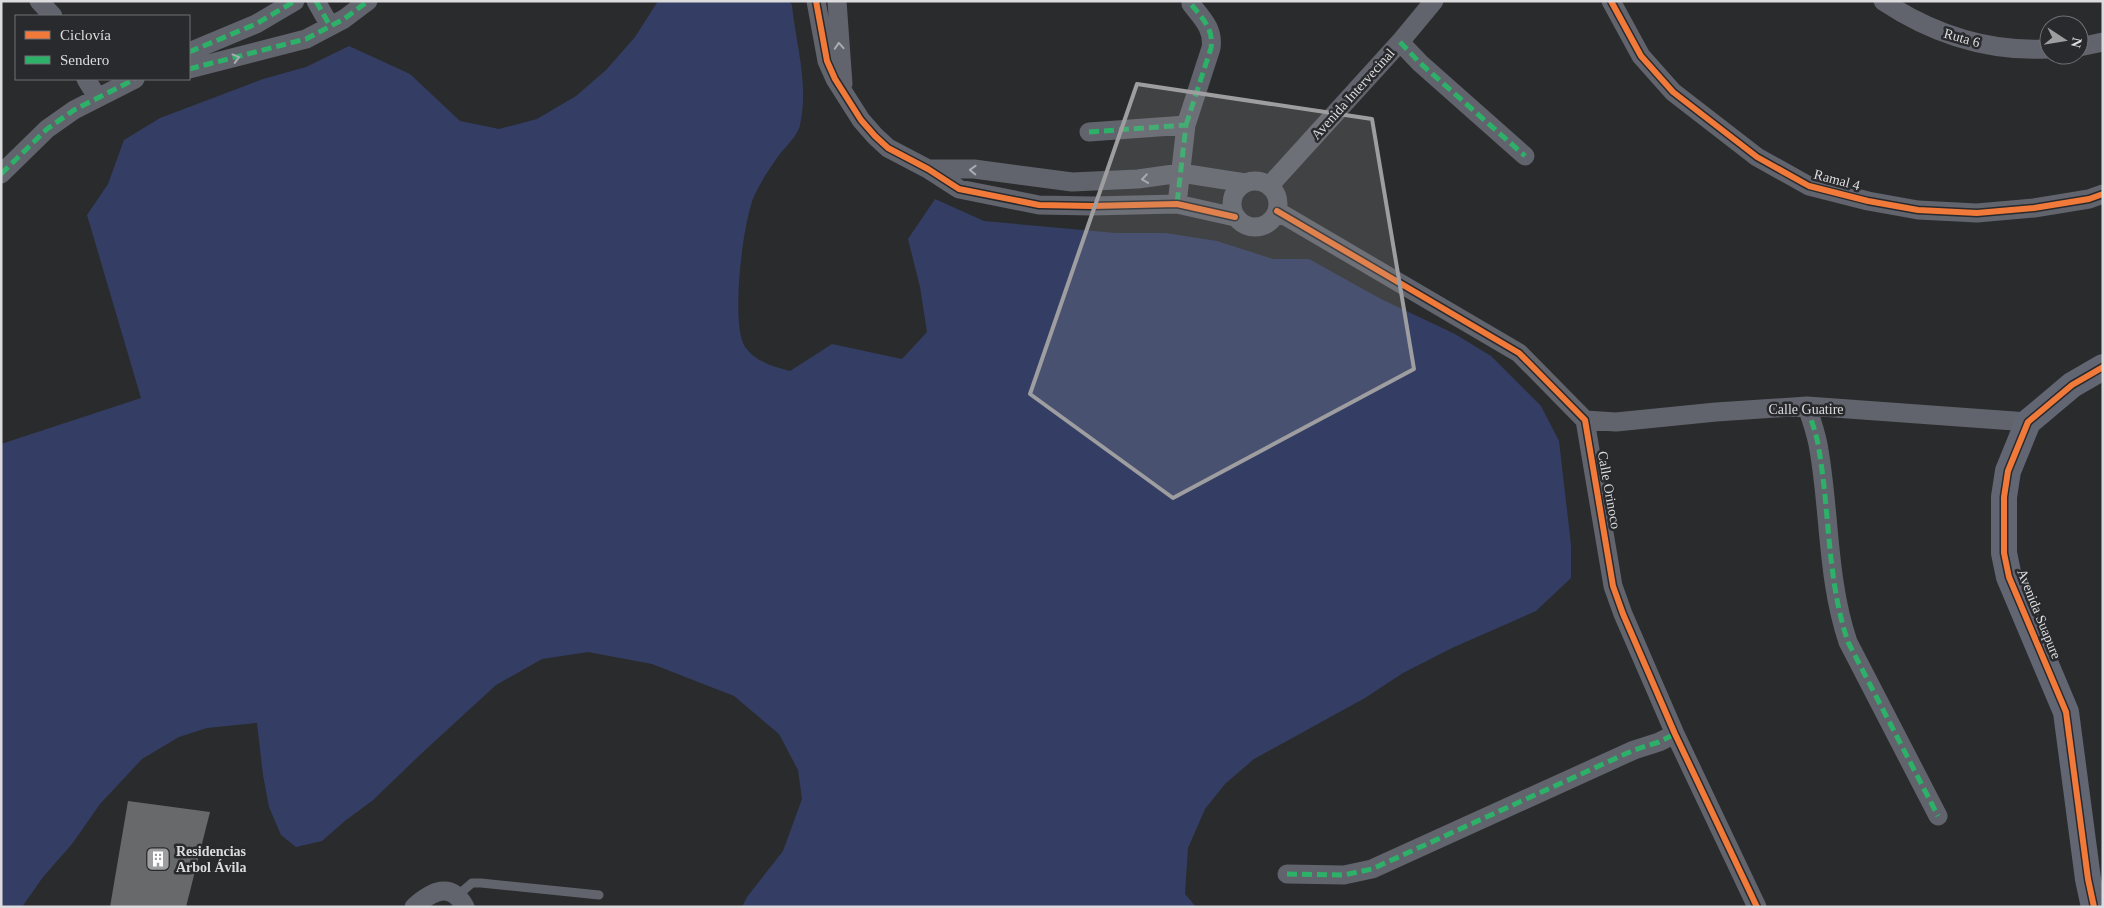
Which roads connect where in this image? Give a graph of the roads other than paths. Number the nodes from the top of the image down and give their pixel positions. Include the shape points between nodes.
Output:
1 (39, 1) edge
2 (295, 1) edge
3 (316, 1) edge
4 (368, 1) edge
5 (816, 1) edge
6 (837, 1) edge
7 (1434, 1) edge
8 (1611, 1) edge
9 (1884, 1) edge
10 (1190, 4) dead end
11 (52, 15) edge
12 (330, 26) junction
13 (1400, 42) junction
14 (2103, 42) edge
15 (2089, 45) edge
16 (2039, 48) edge
17 (190, 52) edge
18 (190, 69) edge
19 (88, 80) edge
20 (132, 80) edge
21 (102, 89) edge
22 (843, 90) junction
23 (1186, 125) junction
24 (1089, 132) dead end
25 (1525, 156) dead end
26 (928, 169) junction
27 (1181, 173) junction
28 (1, 174) edge
29 (1017, 174) junction
30 (1245, 182) junction
31 (1270, 186) junction
32 (2103, 194) edge
33 (1014, 201) junction
34 (1177, 204) junction
35 (1277, 212) junction
36 (1235, 217) junction
37 (2103, 367) edge
38 (1808, 406) junction
39 (1585, 420) junction
40 (2028, 422) junction
41 (1675, 734) junction
42 (1938, 816) dead end
43 (1287, 874) dead end
44 (599, 895) dead end
45 (462, 901) edge
46 (414, 907) edge
47 (1757, 907) edge
48 (2094, 907) edge

1 - 11 street
2 - 17 street via 256,24
3 - 12 street
4 - 12 street
5 - 22 street via 827,62
22 -> 6 street
7 - 13 street, Avenida Intervecinal
8 - 32 street, Ramal 4 via 1641,56 1673,92 1757,157 1809,186 1918,210 1977,212 2034,208
9 - 16 street, Ruta 6 via 1907,17 1970,43
10 - 23 street via 1209,28 1212,38
18 -> 12 street via 306,39
13 - 25 street
13 - 31 street, Avenida Intervecinal
14 - 15 street
19 - 21 street
20 - 21 street
21 - 28 street via 47,129
22 - 26 street via 874,136 896,153
23 - 24 street
23 - 27 street
29 -> 26 street via 974,169
26 - 33 street via 959,189
27 -> 29 street via 1138,180 1072,182
27 - 30 street
27 - 34 street
29 - 33 street via 1008,186
30 - 31 street via 1258,180
30 - 36 street via 1232,198
31 - 35 street via 1278,200
33 - 34 street via 1039,205
34 - 36 street
35 - 36 street via 1262,227 1247,226
35 - 39 street via 1519,354
37 - 40 street, Avenida Suapure via 2072,385
38 - 39 street, Calle Guatire via 1616,422
38 - 40 street, Calle Guatire
38 - 42 street via 1819,449 1839,616 1848,642
39 - 41 street, Calle Orinoco via 1613,586
40 - 48 street, Avenida Suapure via 2008,471 2004,497 2004,553 2009,577 2066,712
41 - 43 street via 1372,869 1344,875
41 - 47 street, Calle Orinoco
44 - 45 lane via 472,883
45 - 46 street via 445,890 428,895

